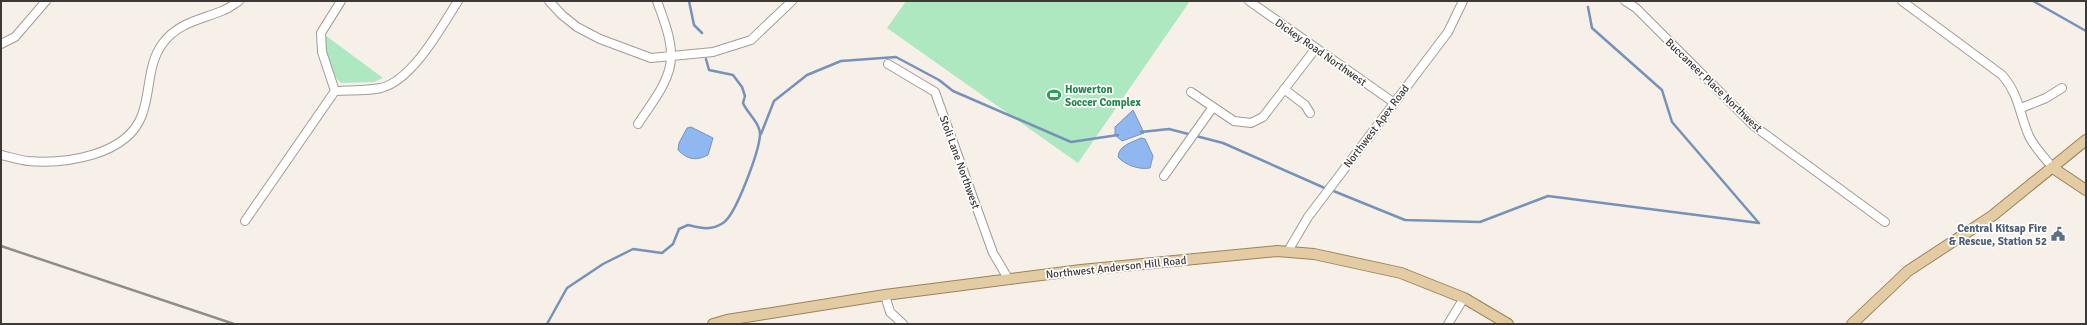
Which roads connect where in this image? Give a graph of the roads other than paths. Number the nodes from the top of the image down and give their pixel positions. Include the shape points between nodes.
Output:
1 (46, 1) edge
2 (239, 1) edge
3 (341, 1) edge
4 (458, 1) edge
5 (549, 1) edge
6 (658, 1) edge
7 (792, 1) edge
8 (1249, 1) edge
9 (1463, 1) edge
10 (1625, 1) edge
11 (1902, 1) edge
12 (1, 44) edge
13 (1316, 48) junction
14 (671, 56) junction
15 (888, 64) dead end
16 (2062, 88) dead end
17 (1284, 89) junction
18 (335, 92) junction
19 (1191, 92) dead end
20 (1394, 102) junction
21 (1213, 107) junction
22 (2021, 108) junction
23 (1310, 114) dead end
24 (638, 124) dead end
25 (2086, 140) edge
26 (1, 155) edge
27 (2053, 168) junction
28 (1164, 176) dead end
29 (2086, 190) edge
30 (246, 221) dead end
31 (1885, 222) dead end
32 (1288, 252) junction
33 (1009, 280) junction
34 (885, 295) junction
35 (1464, 298) junction
36 (713, 324) edge
37 (903, 324) edge
38 (1448, 324) edge
39 (1508, 324) edge
40 (1852, 324) edge

1 - 12 street via 15,37
2 - 26 street via 223,10 184,24 163,43 150,71 149,90 142,117 126,138 110,148 74,160 28,161
3 - 18 street via 321,33 322,52
4 - 18 street via 425,51 402,78 382,88
5 - 14 street via 577,27 600,39 651,58
6 - 14 street
7 - 14 street via 750,40 713,52
8 - 13 street, Dickey Road Northwest
9 - 20 street, Northwest Apex Road via 1448,32
10 - 31 street, Buccaneer Place Northwest via 1641,13 1754,126
11 - 22 street via 2002,74 2012,86
13 - 17 street
13 - 20 street, Dickey Road Northwest
14 - 24 street via 668,72
15 - 33 street, Stoli Lane Northwest via 935,92 993,253
16 - 22 street
17 - 21 street via 1263,117 1251,123 1234,121
17 - 23 street via 1305,105
18 - 30 street
19 - 21 street
20 - 32 street, Northwest Apex Road via 1308,217
21 - 28 street
22 - 27 street via 2029,136
25 - 27 main road
27 - 29 main road
27 - 40 main road via 1992,216 1908,271
32 - 33 main road, Northwest Anderson Hill Road via 1264,251
32 - 35 main road, Northwest Anderson Hill Road via 1314,254 1392,271
33 - 34 main road, Northwest Anderson Hill Road
34 - 36 main road, Northwest Anderson Hill Road
34 - 37 street via 890,312
35 - 38 street
35 - 39 main road, Northwest Anderson Hill Road

